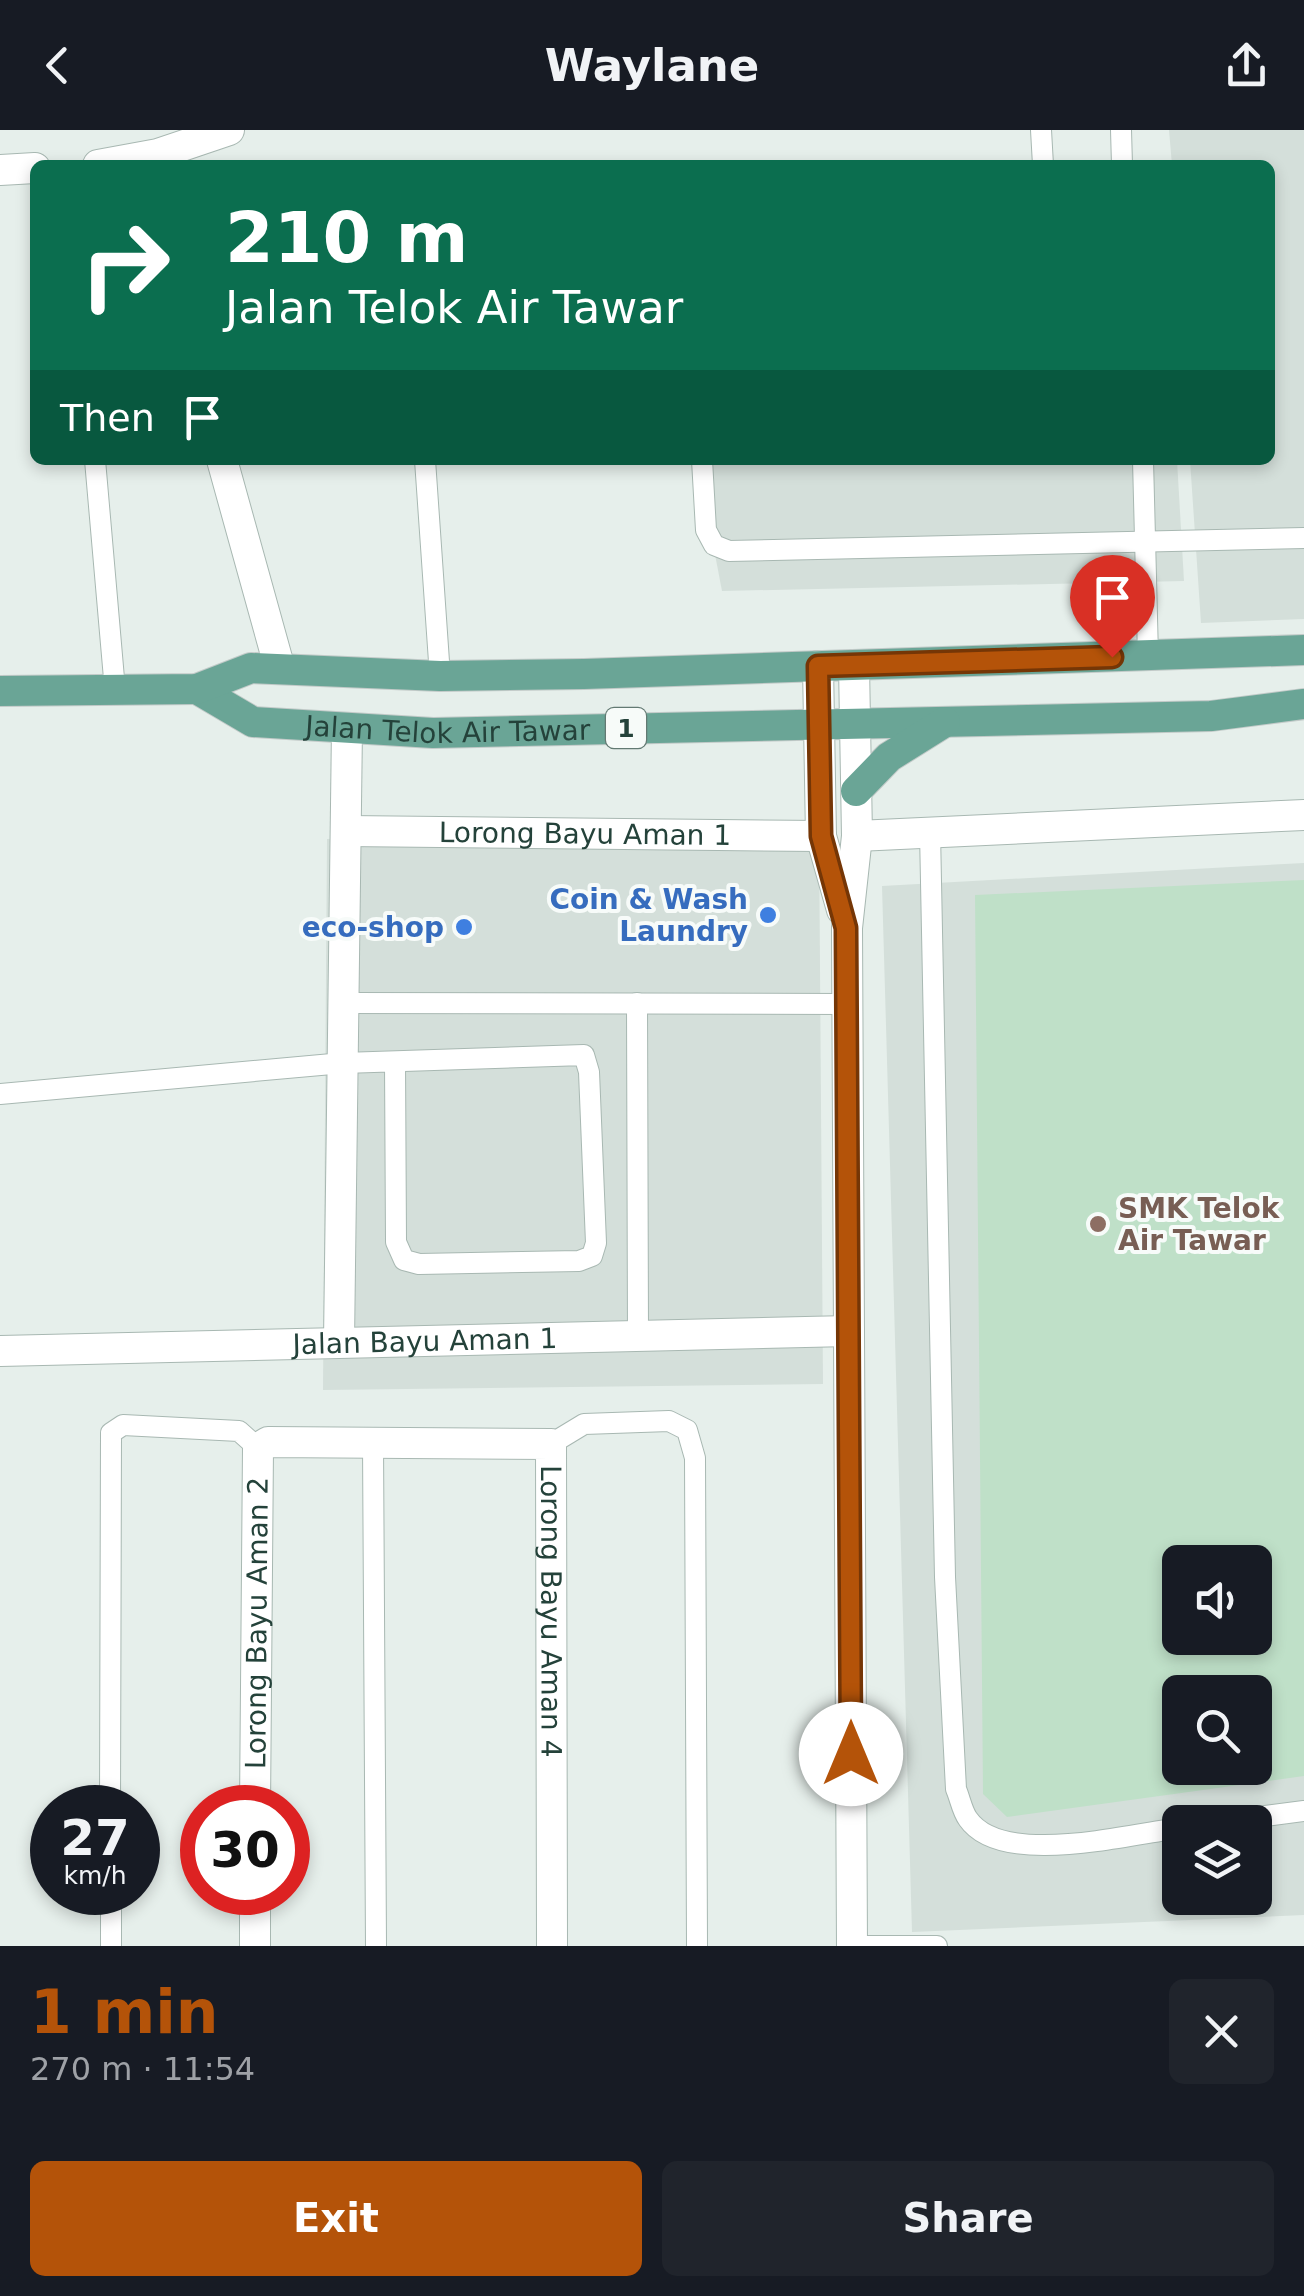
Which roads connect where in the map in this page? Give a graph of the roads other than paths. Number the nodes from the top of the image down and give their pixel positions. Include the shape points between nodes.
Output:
1 (1041, 130) edge
2 (1121, 130) edge
3 (224, 131) edge
4 (125, 160) edge
5 (1043, 160) edge
6 (1122, 160) edge
7 (30, 168) edge
8 (0, 170) edge
9 (95, 465) edge
10 (223, 465) edge
11 (425, 465) edge
12 (702, 465) edge
13 (1142, 465) edge
14 (1304, 538) edge
15 (1145, 539) junction
16 (1304, 650) edge
17 (1148, 656) junction
18 (854, 665) junction
19 (818, 666) junction
20 (280, 669) junction
21 (440, 676) junction
22 (198, 689) junction
23 (115, 690) junction
24 (0, 691) edge
25 (1304, 704) edge
26 (947, 721) junction
27 (856, 722) junction
28 (820, 724) junction
29 (347, 728) junction
30 (856, 791) junction
31 (1304, 815) edge
32 (347, 831) junction
33 (930, 832) junction
34 (821, 836) junction
35 (857, 836) junction
36 (846, 928) junction
37 (637, 1002) junction
38 (344, 1003) junction
39 (847, 1004) junction
40 (395, 1062) junction
41 (343, 1063) junction
42 (0, 1094) edge
43 (849, 1331) junction
44 (638, 1336) junction
45 (338, 1342) junction
46 (0, 1352) edge
47 (374, 1442) junction
48 (551, 1444) junction
49 (262, 1445) junction
50 (110, 1785) edge
51 (255, 1785) edge
52 (1304, 1811) edge
53 (1272, 1815) edge
54 (1162, 1830) edge
55 (110, 1915) edge
56 (255, 1915) edge
57 (111, 1946) edge
58 (255, 1946) edge
59 (376, 1946) edge
60 (552, 1946) edge
61 (696, 1946) edge
62 (852, 1946) edge
63 (937, 1946) edge

1 - 5 lane
2 - 6 lane
3 - 4 street
7 - 8 street
9 - 23 lane
10 - 20 street
11 - 21 lane
12 - 15 lane via 706,530 714,545 729,551
13 - 15 lane
14 - 15 lane
15 - 17 lane
16 - 17 main road, Jalan Telok Air Tawar / 1
17 - 18 main road, Jalan Telok Air Tawar / 1
18 - 19 main road, Jalan Telok Air Tawar / 1
18 - 27 street
19 - 21 main road, Jalan Telok Air Tawar / 1
19 - 28 street
20 - 21 main road, Jalan Telok Air Tawar / 1
20 - 22 main road, Jalan Telok Air Tawar / 1 via 251,668
22 - 23 main road, Jalan Telok Air Tawar / 1
22 - 29 main road, Jalan Telok Air Tawar / 1 via 253,722
23 - 24 main road, Jalan Telok Air Tawar / 1
25 - 26 main road, Jalan Telok Air Tawar / 1 via 1210,716
26 - 27 main road, Jalan Telok Air Tawar / 1
26 - 30 main road via 889,757
27 - 28 main road, Jalan Telok Air Tawar / 1
27 - 30 street
28 - 29 main road, Jalan Telok Air Tawar / 1 via 433,733
28 - 34 street
29 - 32 street
30 - 35 street
31 - 33 street
32 - 34 street, Lorong Bayu Aman 1
32 - 38 street
33 - 35 street
33 - 54 lane via 945,1577 956,1789 968,1819 988,1836 1016,1846
34 - 36 street
35 - 36 street
36 - 39 street
37 - 38 lane
37 - 39 lane
37 - 44 lane
38 - 41 street
39 - 43 street
40 - 40 lane via 584,1055 592,1256 579,1262 404,1260 396,1242
40 - 41 lane
41 - 42 lane
41 - 45 street
43 - 44 street, Jalan Bayu Aman 1
43 - 62 street
44 - 45 street, Jalan Bayu Aman 1
45 - 46 street, Jalan Bayu Aman 1
47 - 48 street, Lorong Bayu Aman 4
47 - 49 street, Lorong Bayu Aman 4
47 - 59 lane
48 - 60 street, Lorong Bayu Aman 4
48 - 61 lane via 584,1424 669,1421 687,1430 695,1458
49 - 50 lane via 240,1431 123,1425 111,1433
49 - 51 street, Lorong Bayu Aman 2
52 - 53 lane
55 - 57 lane
56 - 58 street
62 - 63 lane

